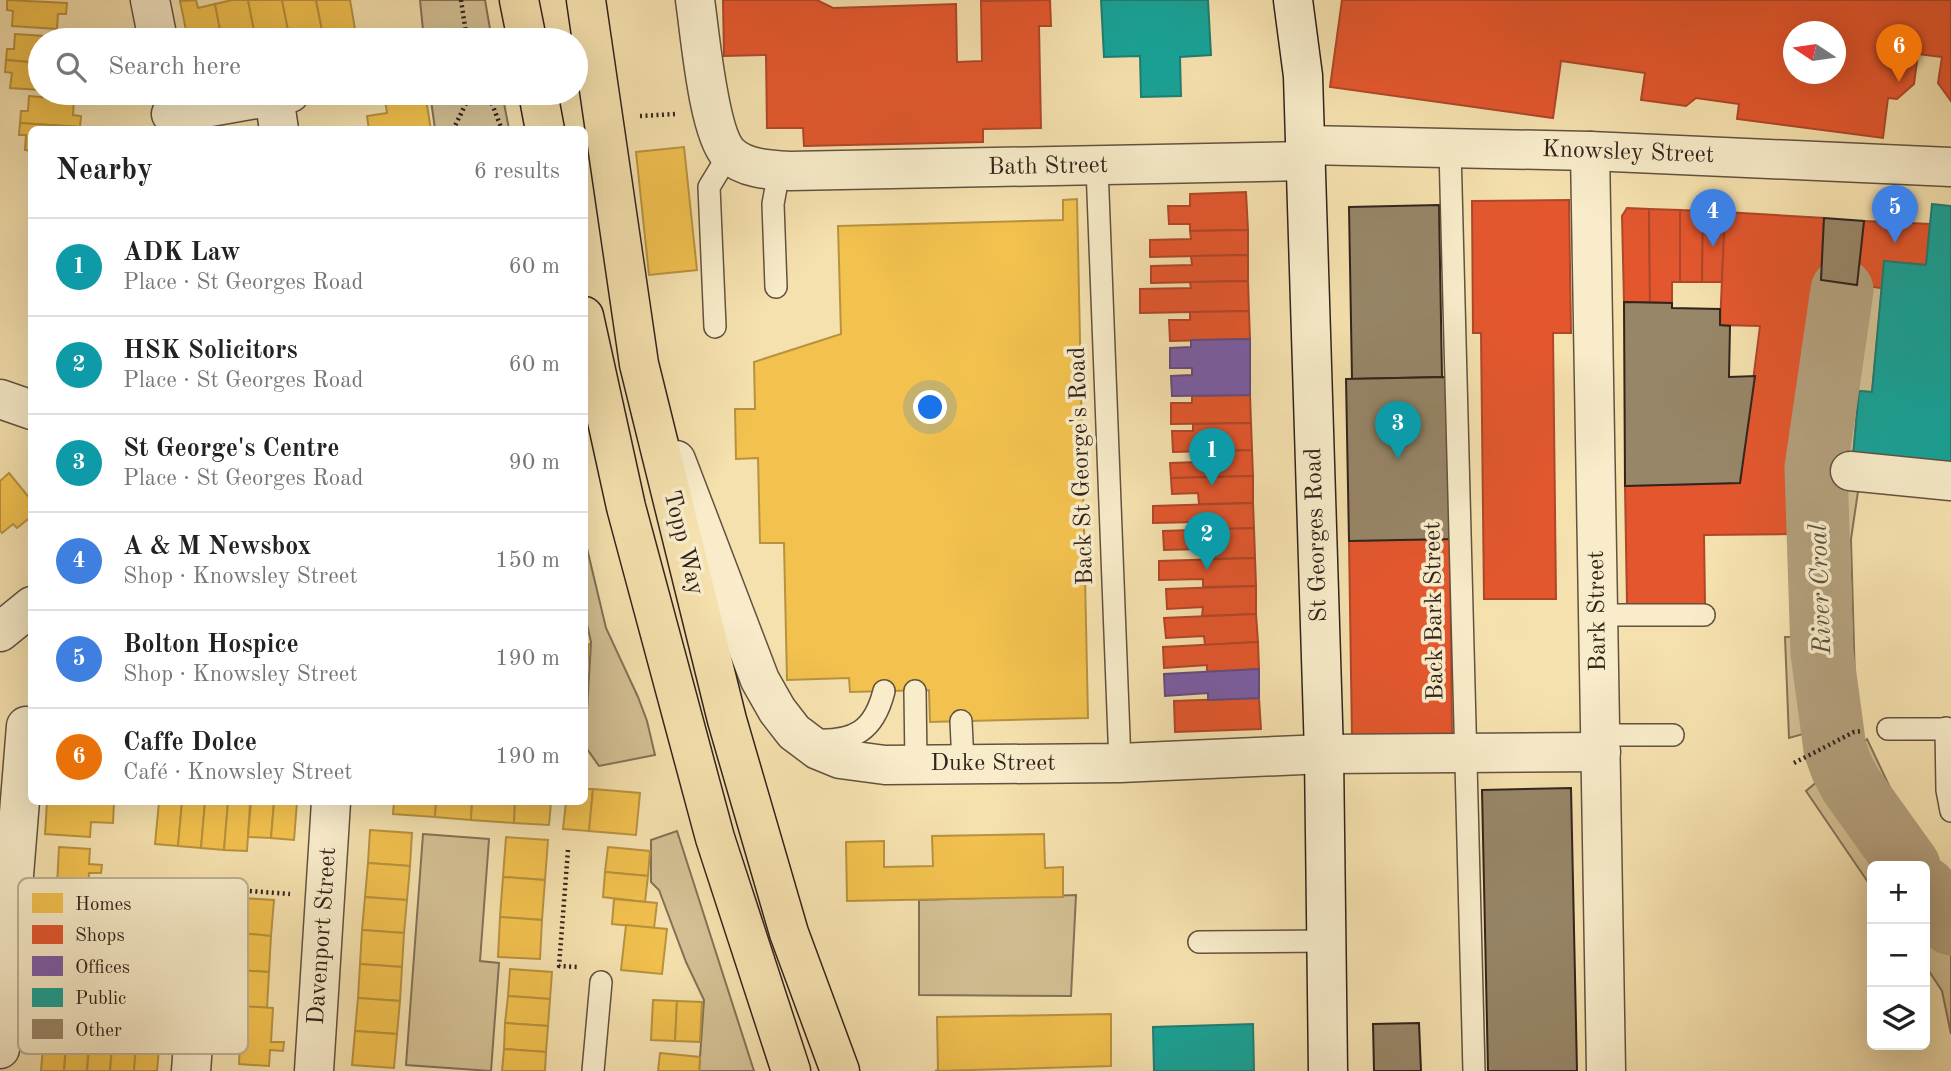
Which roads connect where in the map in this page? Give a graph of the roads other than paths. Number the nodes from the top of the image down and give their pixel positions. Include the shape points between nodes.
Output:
1 (150, 0) edge
2 (519, 0) edge
3 (586, 0) edge
4 (695, 0) edge
5 (1293, 0) edge
6 (156, 28) edge
7 (525, 28) edge
8 (540, 105) edge
9 (281, 106) edge
10 (171, 112) edge
11 (544, 126) edge
12 (1450, 149) junction
13 (1590, 150) junction
14 (1305, 153) junction
15 (729, 154) junction
16 (1097, 167) junction
17 (1951, 167) edge
18 (785, 171) junction
19 (776, 287) dead end
20 (715, 327) dead end
21 (588, 334) edge
22 (639, 364) junction
23 (0, 399) edge
24 (28, 409) edge
25 (1850, 471) dead end
26 (1951, 481) edge
27 (28, 609) edge
28 (1598, 615) junction
29 (1704, 615) dead end
30 (0, 632) edge
31 (884, 691) dead end
32 (915, 691) dead end
33 (19, 722) edge
34 (961, 722) dead end
35 (1888, 729) dead end
36 (1949, 729) edge
37 (1673, 735) dead end
38 (805, 740) junction
39 (1601, 743) junction
40 (1465, 753) junction
41 (1324, 754) junction
42 (1120, 763) junction
43 (900, 764) junction
44 (963, 764) junction
45 (331, 805) edge
46 (1951, 811) edge
47 (1326, 941) junction
48 (1199, 942) dead end
49 (601, 982) road end
50 (5, 989) junction
51 (18, 990) edge
52 (0, 1049) edge
53 (314, 1071) edge
54 (593, 1071) edge
55 (791, 1071) edge
56 (840, 1071) edge
57 (1328, 1071) edge
58 (1474, 1071) edge
59 (1606, 1071) edge

1 - 6 street
2 - 7 main road
3 - 22 main road, Topp Way
4 - 15 street via 712,111
5 - 14 street, St Georges Road via 1303,76
8 - 11 main road
9 - 10 street
12 - 13 street, Knowsley Street
12 - 14 street, Knowsley Street
12 - 40 lane, Back Bark Street
13 - 17 street, Knowsley Street
13 - 28 street, Bark Street
14 - 16 street, Bath Street
14 - 41 street, St Georges Road
15 - 18 street, Bath Street via 746,164
15 - 20 lane via 709,187
16 - 18 street, Bath Street
16 - 42 lane, Back St George's Road
18 - 19 lane via 773,204
21 - 55 main road, Topp Way via 626,507 712,825
22 - 38 street, Duke Street via 760,680 777,710
22 - 56 main road, Topp Way via 727,720 789,933
23 - 24 street
25 - 26 street
27 - 30 street
28 - 29 lane
28 - 39 street, Bark Street
31 - 38 lane via 879,710 866,728 852,737
32 - 43 lane
33 - 50 street
34 - 44 lane
35 - 36 lane
36 - 46 lane
37 - 39 lane
38 - 43 street, Duke Street via 840,759
39 - 40 street, Duke Street
39 - 59 street, Bark Street
40 - 41 street, Duke Street
40 - 58 lane, Back Bark Street
41 - 42 street, Duke Street
41 - 47 street, St Georges Road
42 - 44 street, Duke Street
43 - 44 street, Duke Street
45 - 53 street, Davenport Street
47 - 48 lane
47 - 57 street, St Georges Road
49 - 54 lane
50 - 51 street
50 - 52 street

